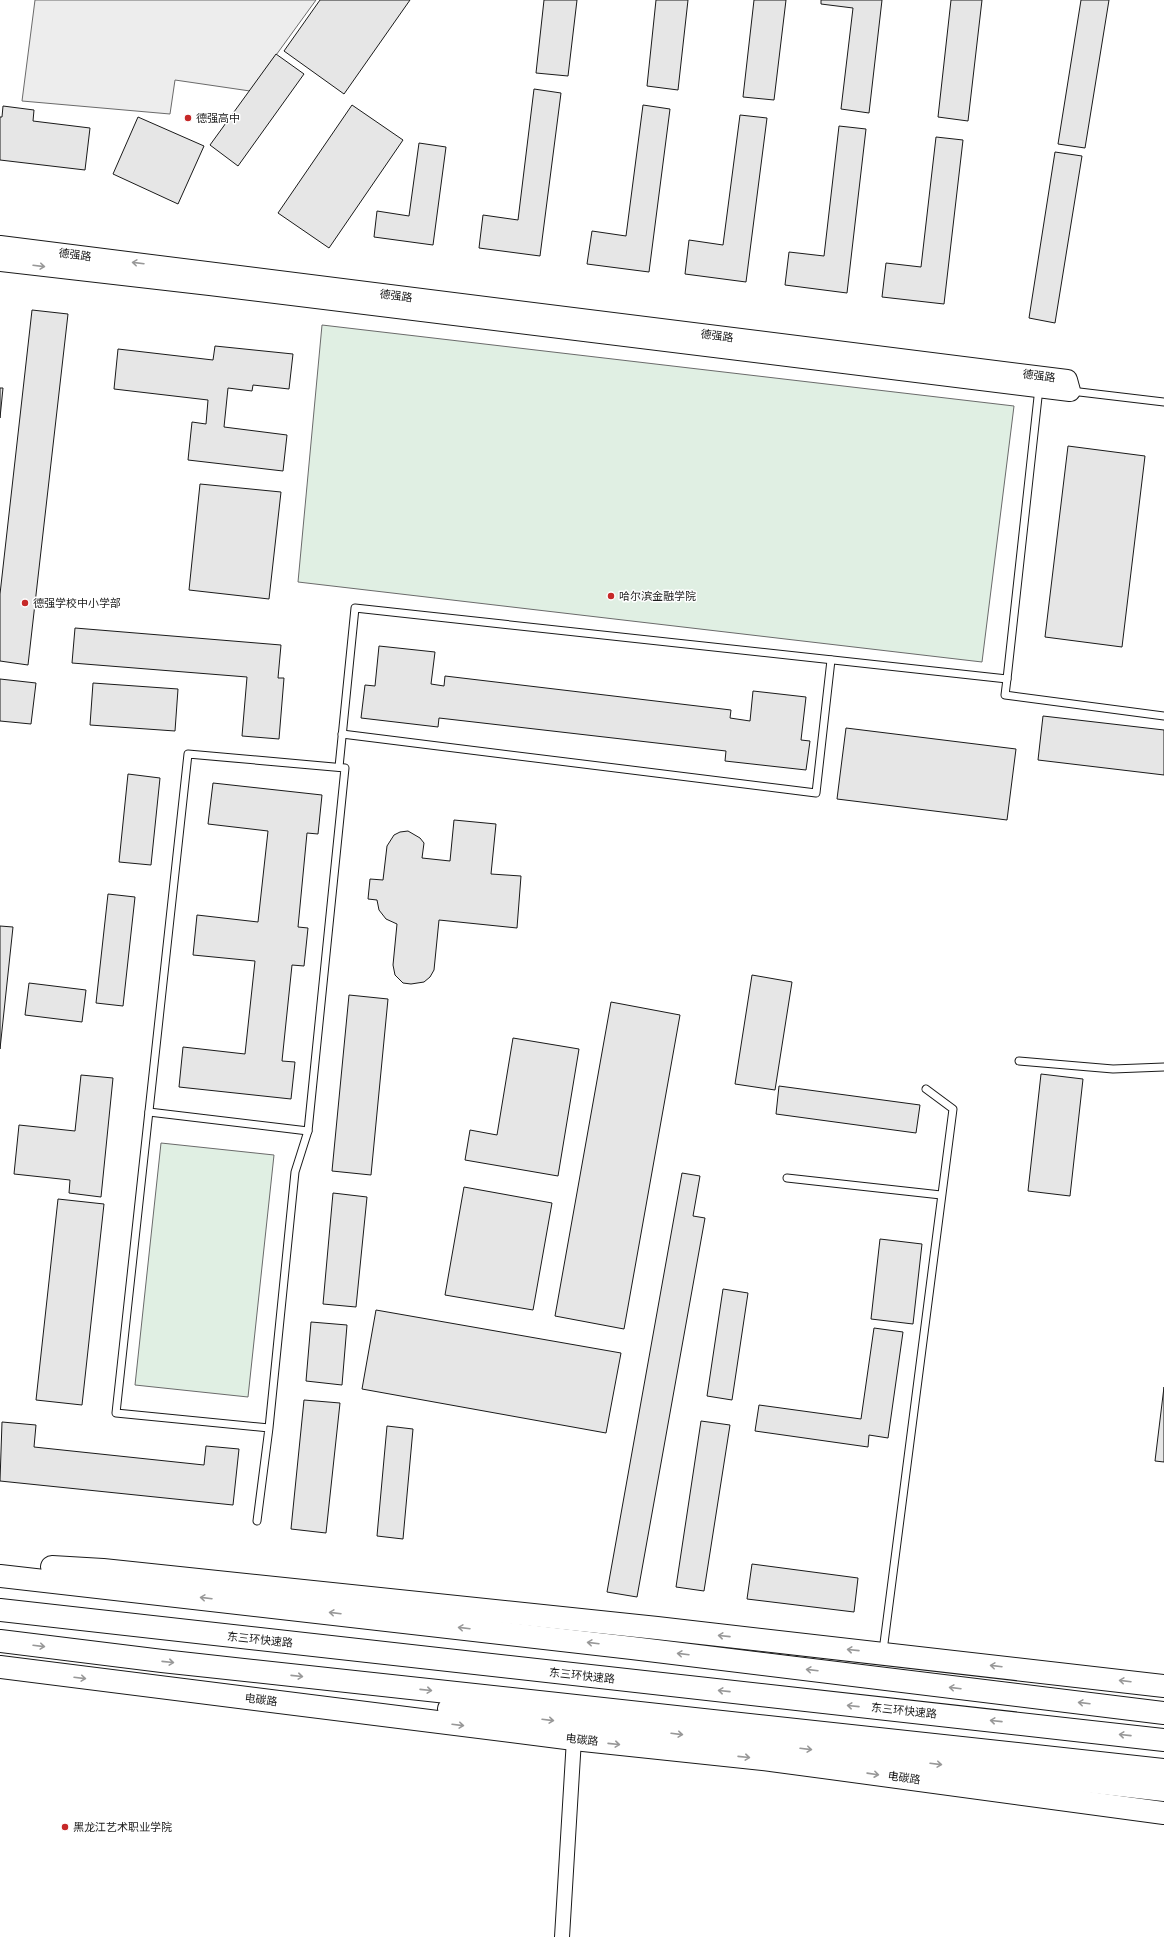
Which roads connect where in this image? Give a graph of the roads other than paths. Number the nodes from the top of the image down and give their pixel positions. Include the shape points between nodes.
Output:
1 (0, 246) edge
2 (0, 261) edge
3 (1039, 388) junction
4 (1070, 391) junction
5 (1164, 402) edge
6 (831, 660) junction
7 (1006, 679) junction
8 (1164, 716) edge
9 (342, 734) junction
10 (339, 768) junction
11 (1019, 1061) dead end
12 (1164, 1067) edge
13 (926, 1089) dead end
14 (149, 1112) junction
15 (308, 1131) junction
16 (787, 1178) dead end
17 (942, 1195) junction
18 (269, 1428) junction
19 (257, 1521) dead end
20 (0, 1565) edge
21 (0, 1576) edge
22 (0, 1610) edge
23 (0, 1641) edge
24 (883, 1653) junction
25 (0, 1667) edge
26 (127, 1684) junction
27 (1164, 1686) edge
28 (1164, 1713) edge
29 (574, 1739) junction
30 (1164, 1740) edge
31 (1164, 1770) edge
32 (1164, 1790) edge
33 (1164, 1813) edge
34 (562, 1937) edge

4 -> 1 street, 德强路 via 1067,380
2 -> 3 street, 德强路
3 - 4 street, 德强路
3 - 7 lane
4 - 5 lane
6 - 7 lane
6 - 9 lane via 355,608
6 - 9 lane via 816,793
7 - 8 lane via 1004,695
9 - 10 lane
10 - 14 lane via 188,754
10 - 15 lane via 345,768
11 - 12 lane via 1113,1069
13 - 17 lane via 952,1109
14 - 15 lane
14 - 18 lane via 116,1413
15 - 18 lane via 295,1172
16 - 17 lane
17 - 24 lane
18 - 19 lane
24 -> 20 highway via 103,1570
28 -> 21 highway via 632,1648
30 -> 22 highway, 东三环快速路
23 -> 31 highway via 170,1662
27 -> 24 highway
25 -> 26 highway, 电碳路
26 -> 29 highway, 电碳路
26 -> 32 highway via 238,1687 509,1715
29 -> 33 highway, 电碳路 via 771,1760
29 - 34 street

